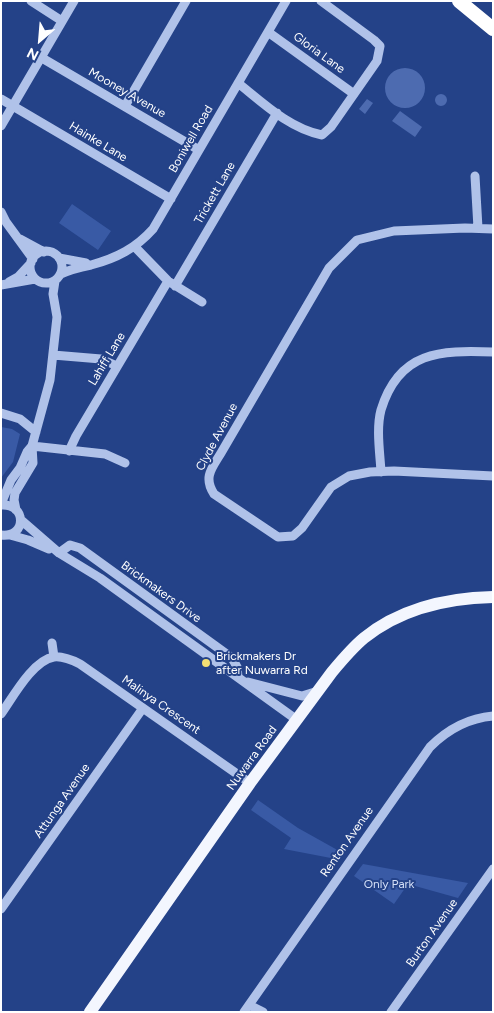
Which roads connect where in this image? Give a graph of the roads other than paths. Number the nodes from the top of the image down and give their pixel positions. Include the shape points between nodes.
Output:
1 (31, 1) edge
2 (74, 1) edge
3 (186, 1) edge
4 (286, 1) edge
5 (321, 1) edge
6 (459, 1) edge
7 (62, 21) junction
8 (493, 29) edge
9 (268, 32) junction
10 (42, 58) junction
11 (238, 83) junction
12 (354, 94) junction
13 (1, 99) edge
14 (13, 106) junction
15 (125, 106) junction
16 (277, 113) junction
17 (1, 126) edge
18 (199, 150) junction
19 (475, 176) dead end
20 (171, 200) junction
21 (1, 212) edge
22 (478, 228) junction
23 (493, 229) edge
24 (18, 238) junction
25 (135, 247) junction
26 (44, 252) junction
27 (59, 258) junction
28 (32, 261) junction
29 (93, 264) junction
30 (58, 278) junction
31 (39, 281) junction
32 (4, 284) edge
33 (172, 284) junction
34 (53, 294) junction
35 (202, 302) dead end
36 (493, 352) edge
37 (53, 355) junction
38 (117, 366) junction
39 (1, 413) edge
40 (36, 432) junction
41 (32, 446) junction
42 (69, 451) junction
43 (125, 462) dead end
44 (381, 472) junction
45 (493, 476) edge
46 (1, 505) edge
47 (16, 510) junction
48 (21, 520) junction
49 (4, 536) edge
50 (58, 553) junction
51 (493, 598) edge
52 (52, 643) dead end
53 (54, 657) junction
54 (241, 679) junction
55 (318, 691) junction
56 (143, 708) junction
57 (1, 714) edge
58 (493, 716) edge
59 (298, 720) junction
60 (250, 783) junction
61 (493, 869) edge
62 (1, 909) edge
63 (247, 1008) edge
64 (90, 1012) edge
65 (262, 1012) edge
66 (391, 1012) edge

1 - 7 street
2 - 7 street
3 - 15 street
4 - 9 street, Boniwell Road
5 - 12 street via 380,46 378,61
6 - 8 highway
7 - 10 street
9 - 11 street, Boniwell Road
9 - 12 street, Gloria Lane
10 - 14 street
10 - 15 street, Mooney Avenue
11 - 16 street
11 - 18 street, Boniwell Road
12 - 16 street via 322,135 309,132
13 - 14 street, Hainke Lane
14 - 17 street
14 - 20 street, Hainke Lane
15 - 18 street, Mooney Avenue
16 - 33 street, Trickett Lane
18 - 20 street, Boniwell Road
19 - 22 street
20 - 25 street, Boniwell Road via 153,229
21 - 24 street
22 - 23 street, Clyde Avenue
22 - 44 street, Clyde Avenue via 394,230 357,240 328,268 208,480 214,494 278,538 293,536 302,528 331,487 349,476
24 - 26 street
24 - 28 street
25 - 29 street, Boniwell Road
25 - 33 street
26 - 27 street
26 - 28 street
27 - 29 street
27 - 30 street via 62,266
28 - 31 street via 31,271
28 - 32 street via 18,276
29 - 30 street, Boniwell Road via 69,270
30 - 31 street via 51,283
30 - 34 street
31 - 32 street
31 - 34 street
33 - 35 street
33 - 38 street, Lahiff Lane
34 - 37 street via 58,317
36 - 44 street via 432,354 411,364 394,383 381,411
37 - 38 street via 101,359
37 - 40 street
38 - 42 street, Lahiff Lane
39 - 40 street via 20,419
40 - 41 street
41 - 42 street
41 - 46 street via 7,488
41 - 47 street via 32,463 14,500
42 - 43 street via 105,454
44 - 45 street, Clyde Avenue
46 - 47 street via 9,505
47 - 48 street
48 - 49 street via 18,529
48 - 50 street, Brickmakers Drive
49 - 50 street, Brickmakers Drive via 28,540
50 - 54 street, Brickmakers Drive via 100,578
50 - 54 street, Brickmakers Drive via 70,545 80,548 232,658
51 - 55 main road, Nuwarra Road via 431,604 384,624 347,654
52 - 53 street
53 - 56 street, Malinya Crescent via 80,664
53 - 57 street via 38,664
54 - 55 street via 302,696
54 - 59 street, Brickmakers Drive
55 - 59 main road, Nuwarra Road
56 - 60 street, Malinya Crescent
56 - 62 street, Attunga Avenue
58 - 63 street, Renton Avenue via 476,718 457,726 430,747
59 - 60 main road, Nuwarra Road
60 - 64 main road, Nuwarra Road
61 - 66 street, Burton Avenue
63 - 65 street

